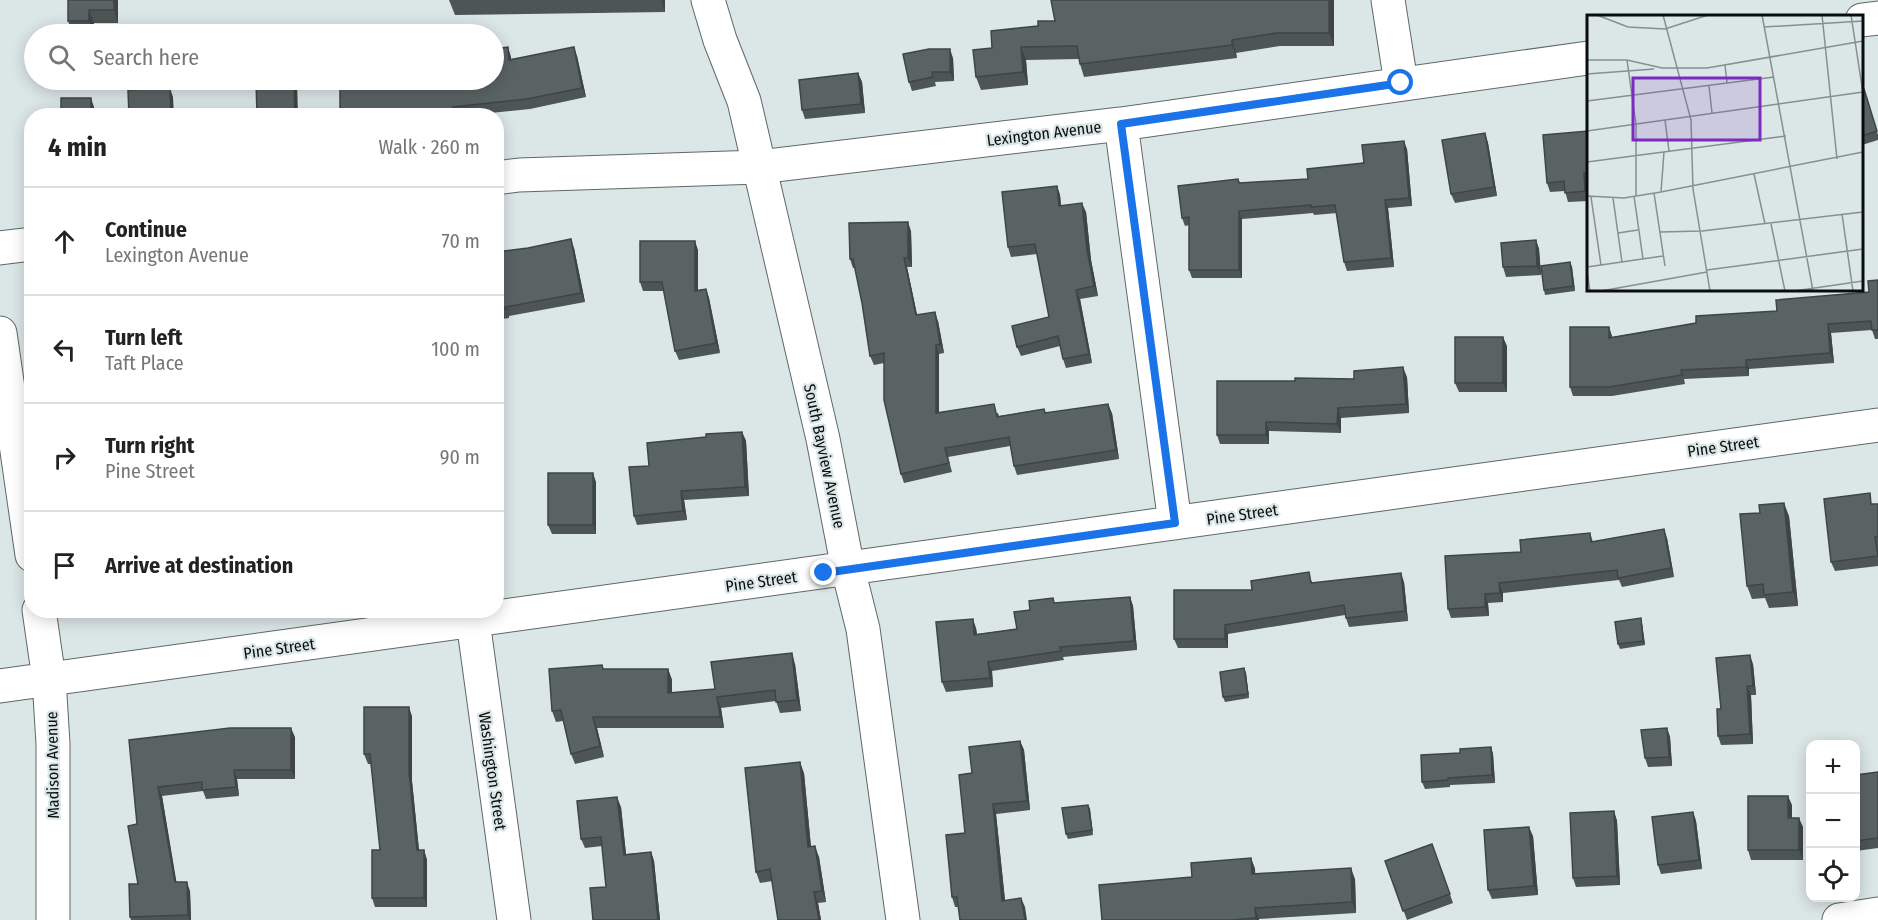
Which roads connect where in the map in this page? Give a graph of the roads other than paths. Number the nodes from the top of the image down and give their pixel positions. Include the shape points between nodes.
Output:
1 (708, 0) edge
2 (1388, 0) edge
3 (1878, 18) edge
4 (1863, 20) edge
5 (1587, 58) edge
6 (1401, 83) junction
7 (1121, 124) junction
8 (759, 167) junction
9 (504, 177) edge
10 (24, 245) edge
11 (0, 248) edge
12 (0, 333) edge
13 (1878, 425) edge
14 (24, 500) edge
15 (1175, 523) junction
16 (848, 569) junction
17 (504, 617) edge
18 (40, 618) edge
19 (495, 618) edge
20 (473, 621) junction
21 (49, 679) junction
22 (0, 686) edge
23 (1878, 914) edge
24 (53, 920) edge
25 (514, 920) edge
26 (903, 920) edge
27 (1839, 920) edge

1 - 8 street, South Bayview Avenue via 744,101
2 - 6 street
3 - 4 street
5 - 6 street, Lexington Avenue
6 - 7 street, Lexington Avenue
7 - 8 street, Lexington Avenue
7 - 15 street
8 - 9 street, Lexington Avenue
8 - 16 street, South Bayview Avenue via 823,440
10 - 11 street
12 - 14 street
13 - 15 street, Pine Street
15 - 16 street, Pine Street
16 - 17 street, Pine Street
16 - 26 street, South Bayview Avenue via 863,629
18 - 21 street, Madison Avenue
19 - 20 street, Pine Street
20 - 21 street, Pine Street
20 - 25 street, Washington Street
21 - 22 street, Pine Street
21 - 24 street, Madison Avenue
23 - 27 street

